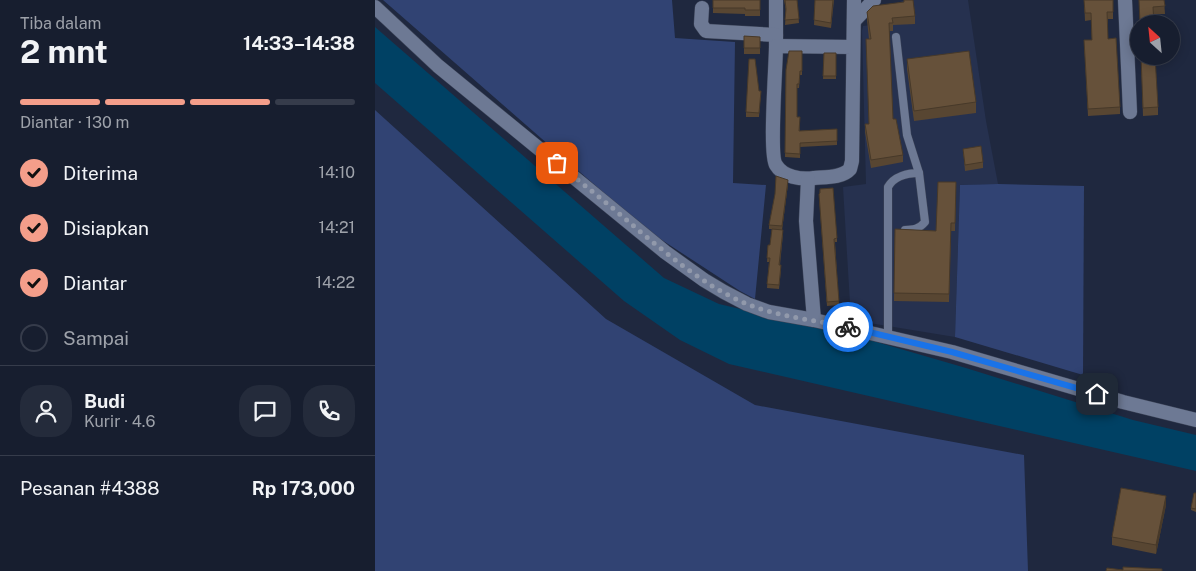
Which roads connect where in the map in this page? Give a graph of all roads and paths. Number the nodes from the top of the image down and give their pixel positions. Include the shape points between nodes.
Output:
1 (776, 0) edge
2 (854, 0) edge
3 (874, 0) edge
4 (1125, 0) edge
5 (375, 7) edge
6 (702, 8) dead end
7 (853, 21) junction
8 (897, 37) dead end
9 (776, 41) junction
10 (852, 47) junction
11 (1130, 112) dead end
12 (919, 173) junction
13 (808, 179) junction
14 (888, 230) junction
15 (814, 320) junction
16 (888, 336) junction
17 (1196, 420) edge

1 - 9 street
2 - 7 street
3 - 7 street
4 - 11 street
5 - 15 street via 438,66 665,252 704,280 747,304 769,312
6 - 9 street via 701,24 706,30
7 - 10 street
8 - 12 lane via 907,135
9 - 10 street
9 - 13 street via 774,162 787,175
10 - 13 street via 851,165 842,175
12 - 14 lane via 898,177 890,183
12 - 14 lane via 925,222 915,230
13 - 15 street via 806,221
14 - 16 lane
15 - 16 street
16 - 17 street

